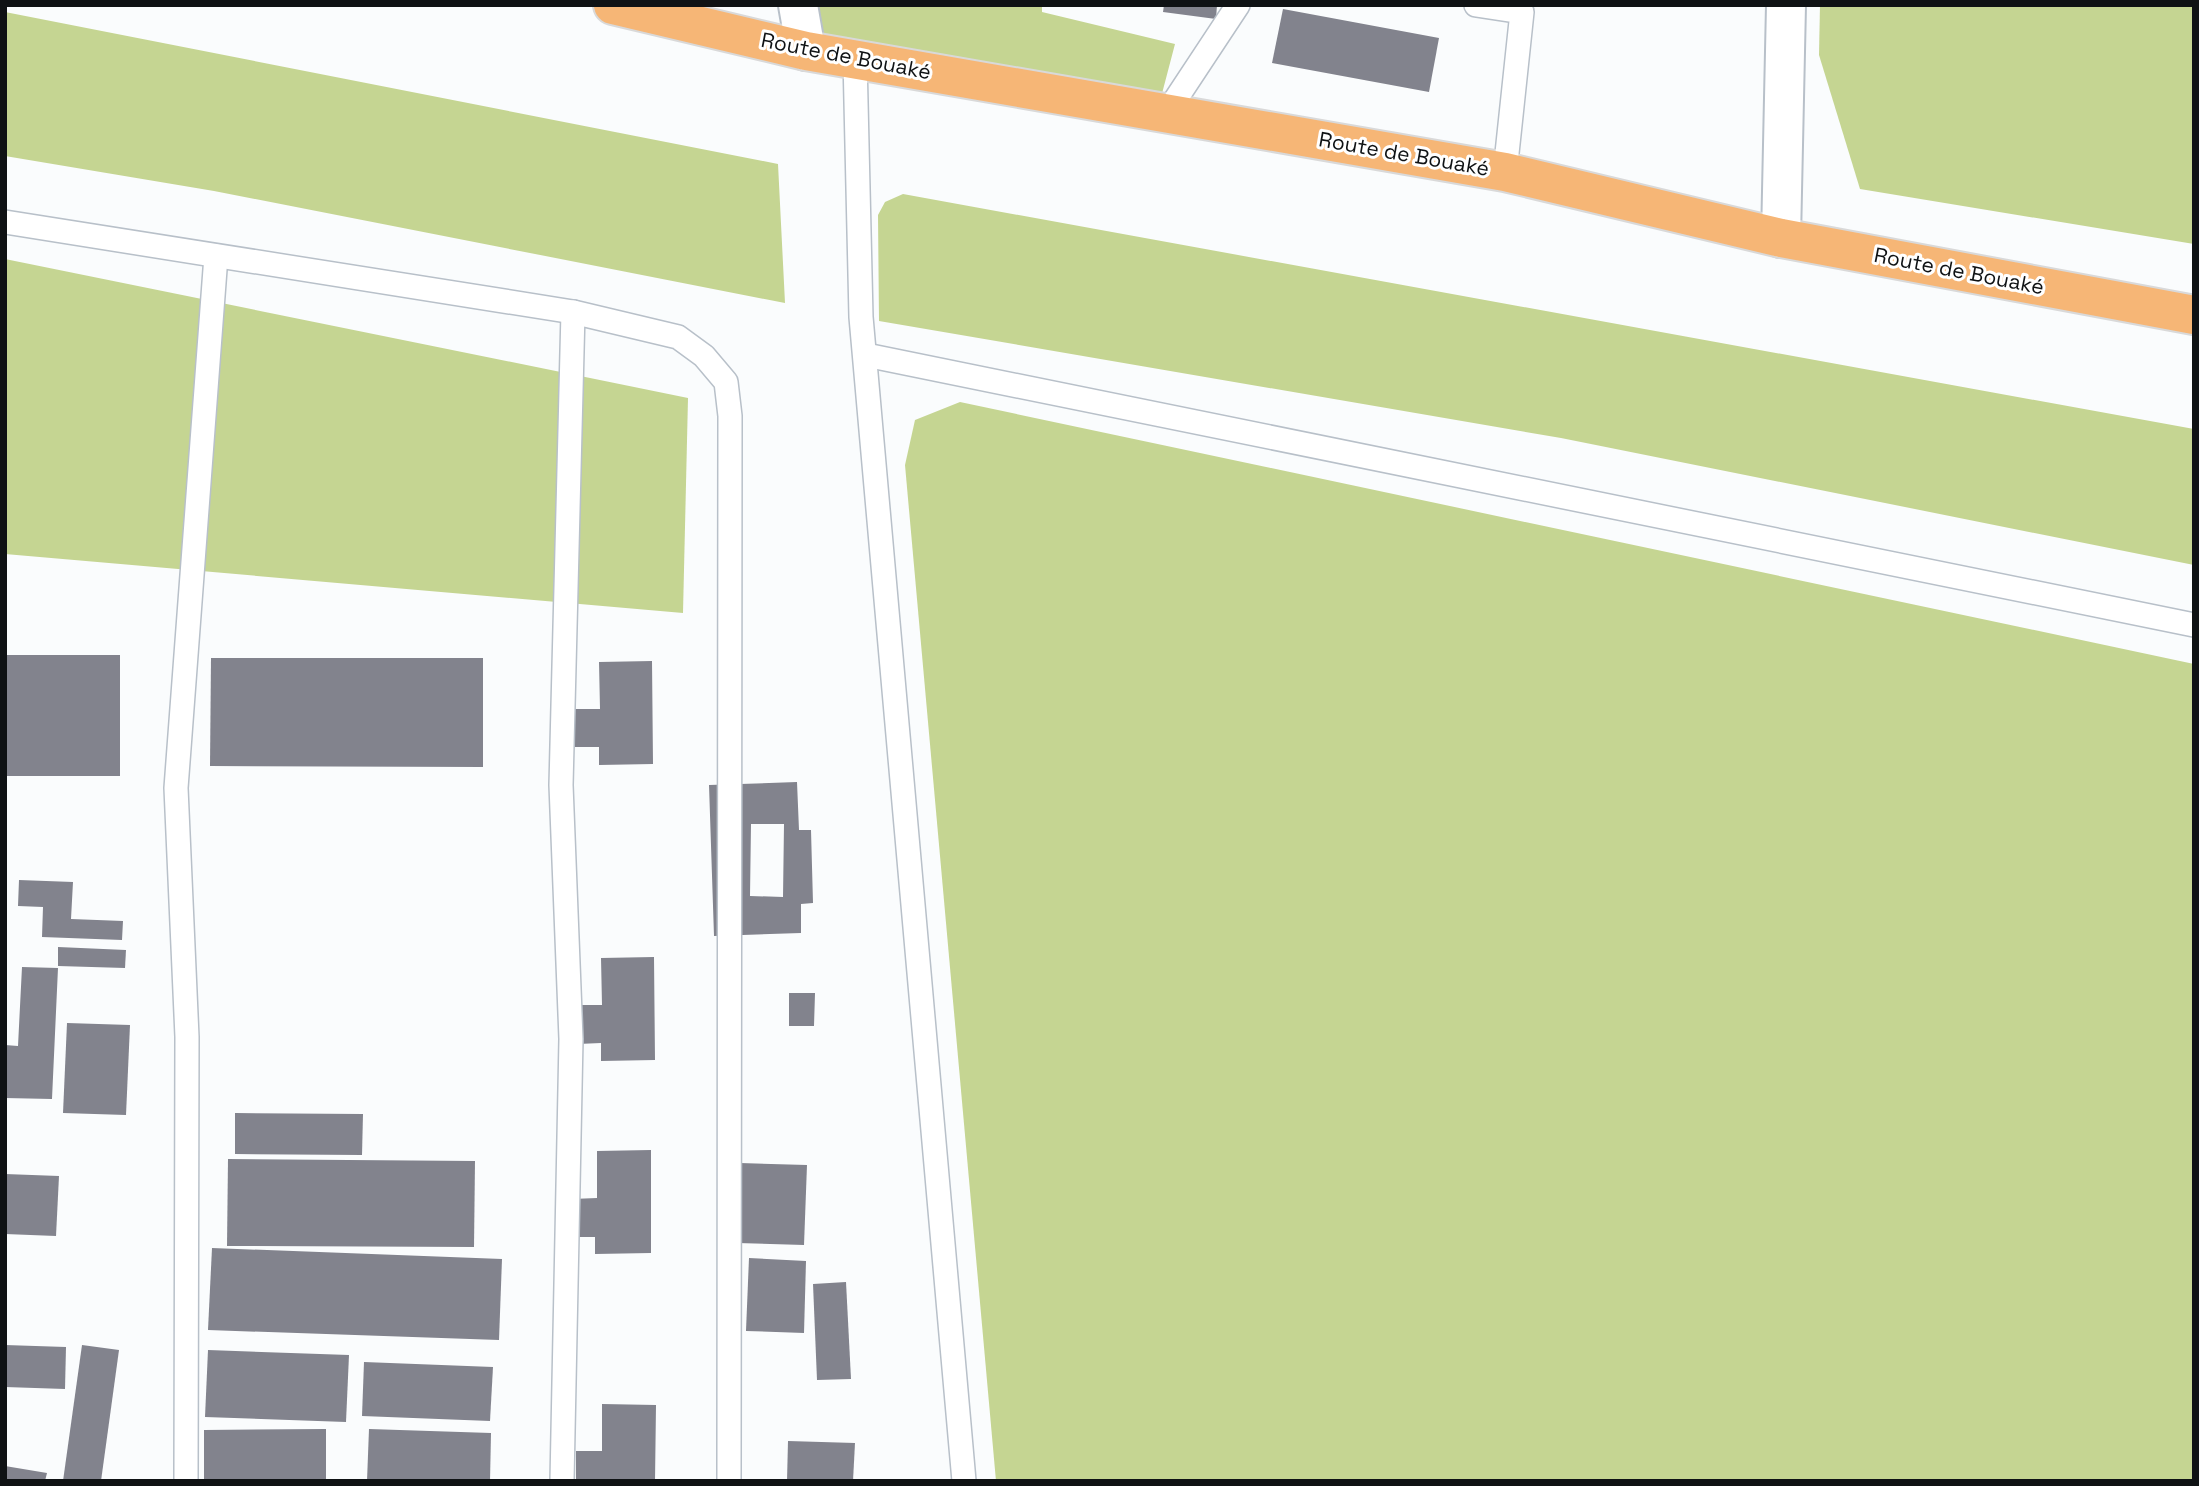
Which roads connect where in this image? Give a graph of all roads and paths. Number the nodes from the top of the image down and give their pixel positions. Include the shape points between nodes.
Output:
1 (613, 5) edge
2 (798, 5) edge
3 (1238, 5) edge
4 (1476, 5) edge
5 (1786, 5) edge
6 (806, 51) junction
7 (855, 59) junction
8 (1166, 114) junction
9 (1505, 172) junction
10 (5, 222) edge
11 (1781, 238) junction
12 (216, 257) junction
13 (572, 312) junction
14 (2194, 315) edge
15 (866, 355) junction
16 (2194, 625) edge
17 (186, 1481) edge
18 (562, 1481) edge
19 (729, 1481) edge
20 (964, 1481) edge

1 - 6 highway, Route de Bouaké
2 - 6 street
3 - 8 lane
4 - 9 lane via 1522,12
5 - 11 street
6 - 7 highway, Route de Bouaké
7 - 8 highway, Route de Bouaké
7 - 15 lane via 861,317
8 - 9 highway, Route de Bouaké
9 - 11 highway, Route de Bouaké
10 - 12 lane
11 - 14 highway, Route de Bouaké
12 - 13 lane
12 - 17 lane via 176,788 187,1037
13 - 18 lane via 561,785 571,1039
13 - 19 lane via 678,337 705,356 726,382 730,416
15 - 16 lane
15 - 20 lane

